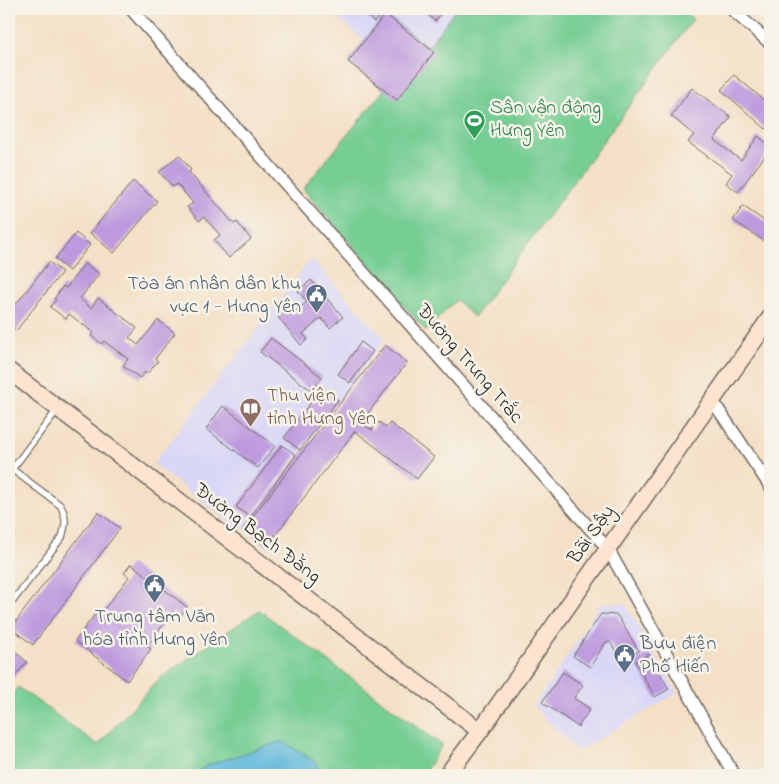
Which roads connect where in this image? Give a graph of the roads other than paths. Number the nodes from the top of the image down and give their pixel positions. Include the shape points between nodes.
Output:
1 (131, 9) edge
2 (731, 9) edge
3 (770, 43) edge
4 (770, 318) edge
5 (9, 371) edge
6 (712, 400) junction
7 (58, 409) junction
8 (11, 468) edge
9 (770, 486) edge
10 (608, 549) junction
11 (9, 606) edge
12 (480, 731) junction
13 (447, 775) edge
14 (734, 775) edge

1 - 10 street, Đường Trưng Trắc
2 - 3 street
4 - 6 street, Bãi Sậy
5 - 7 street, Đường Bạch Đằng
6 - 9 street
6 - 10 street, Bãi Sậy
7 - 8 lane
7 - 12 street, Đường Bạch Đằng
8 - 11 lane via 60,505 66,514 66,524 62,537
10 - 12 street, Bãi Sậy
10 - 14 street, Đường Trưng Trắc
12 - 13 street, Bãi Sậy

